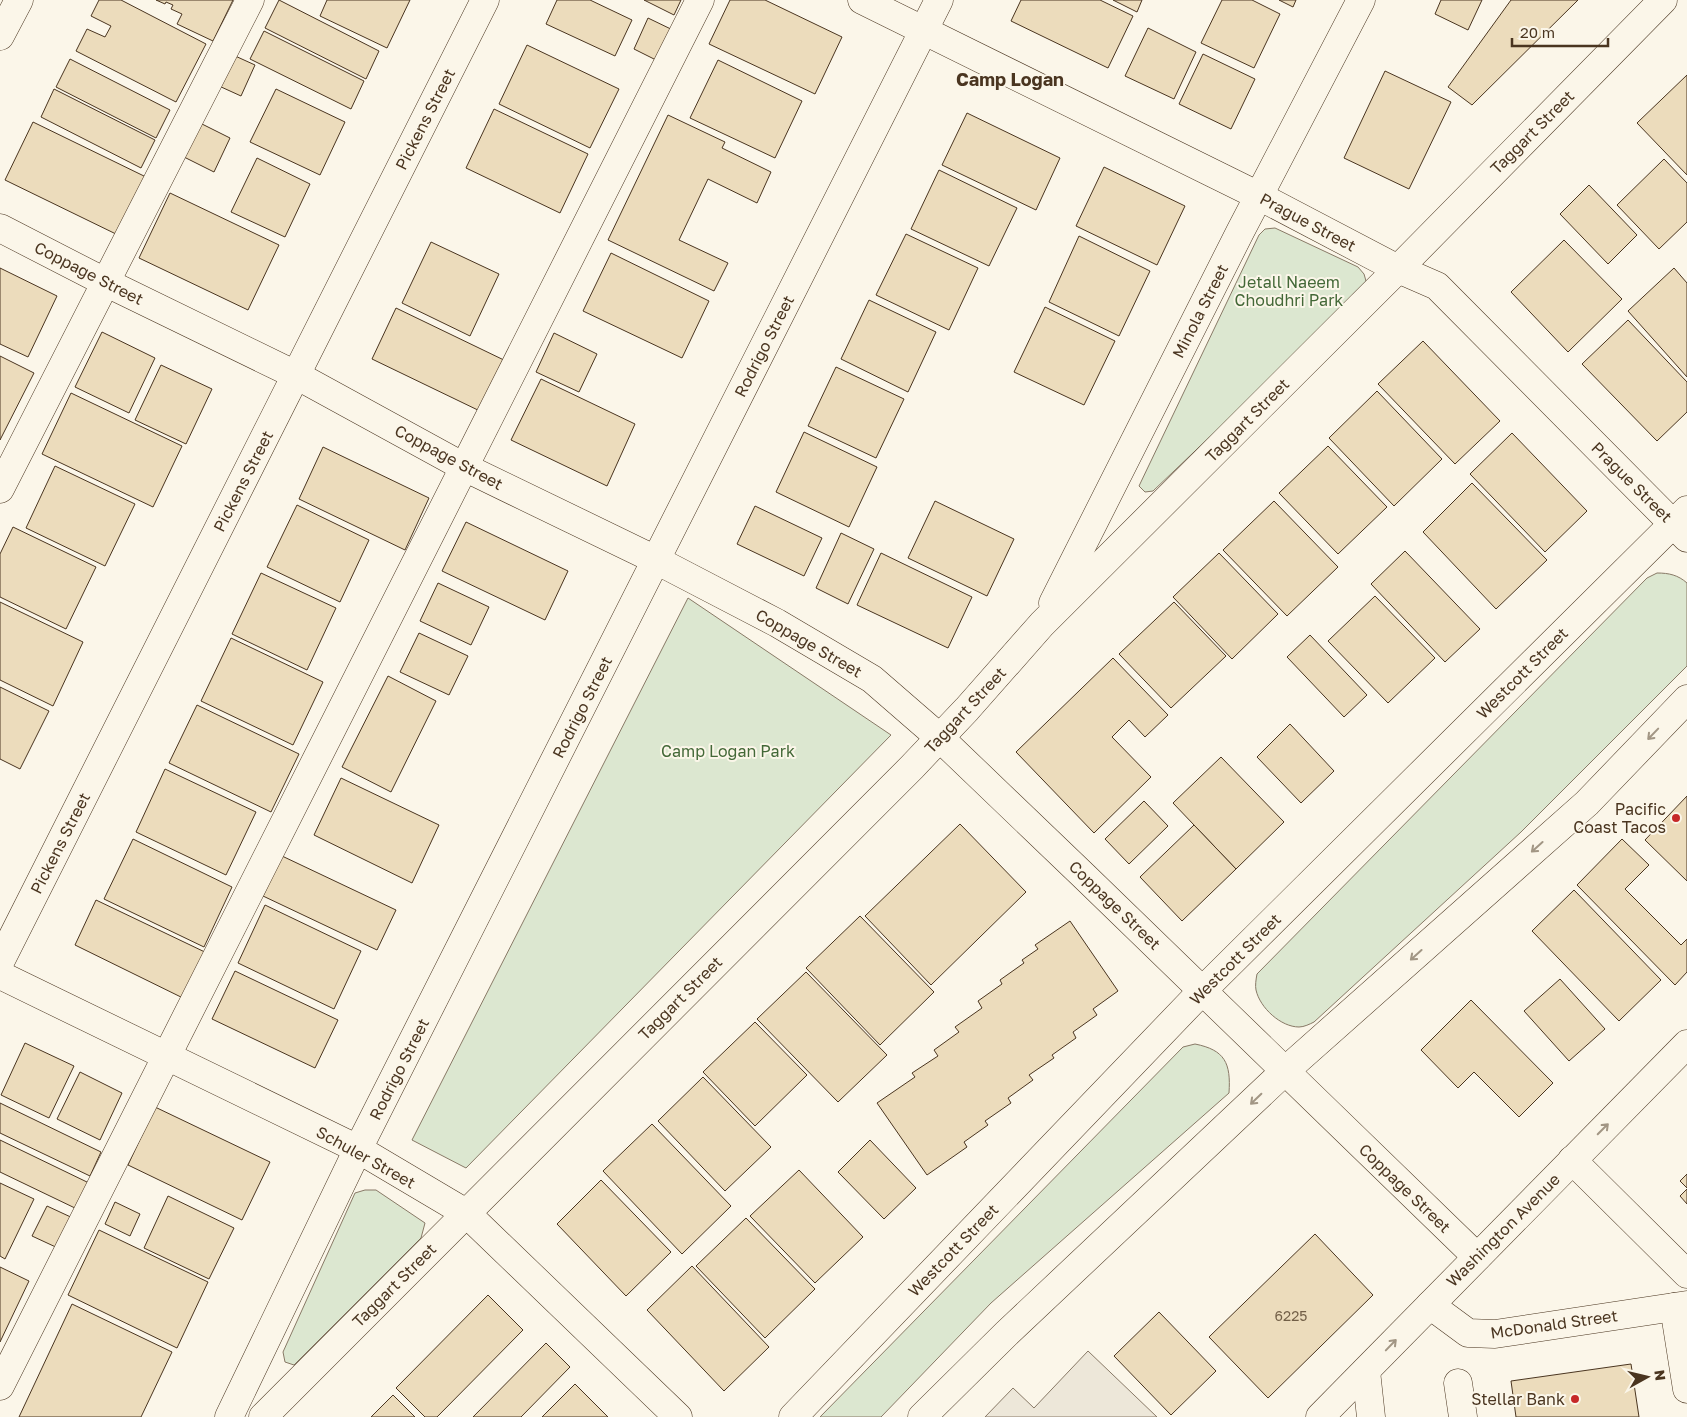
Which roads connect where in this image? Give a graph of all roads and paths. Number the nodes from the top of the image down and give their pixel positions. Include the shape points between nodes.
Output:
1 (19, 0) edge
2 (250, 0) edge
3 (485, 0) edge
4 (700, 0) edge
5 (862, 0) edge
6 (939, 0) edge
7 (1361, 0) edge
8 (1663, 0) edge
9 (924, 30) junction
10 (0, 36) edge
11 (1258, 196) junction
12 (0, 228) edge
13 (1398, 269) junction
14 (107, 283) junction
15 (296, 375) junction
16 (464, 467) junction
17 (0, 489) edge
18 (1683, 524) edge
19 (656, 560) junction
20 (1042, 624) junction
21 (1684, 708) edge
22 (940, 738) junction
23 (0, 962) edge
24 (0, 975) edge
25 (1203, 990) junction
26 (1687, 1044) edge
27 (164, 1056) junction
28 (1285, 1071) junction
29 (358, 1149) junction
30 (1572, 1160) junction
31 (466, 1213) junction
32 (1476, 1257) junction
33 (1687, 1274) edge
34 (1430, 1305) junction
35 (1680, 1306) edge
36 (1366, 1371) junction
37 (1458, 1383) dead end
38 (0, 1386) edge
39 (1687, 1389) edge
40 (229, 1417) edge
41 (263, 1417) edge
42 (678, 1417) edge
43 (793, 1417) edge
44 (922, 1417) edge
45 (1320, 1417) edge
46 (1371, 1417) edge
47 (1463, 1417) edge

1 - 10 street
2 - 14 street
3 - 15 street, Pickens Street
4 - 16 street
5 - 9 street, Prague Street
6 - 9 street, Rodrigo Street
7 - 11 street, Minola Street
8 - 13 street, Taggart Street
9 - 11 street, Prague Street
9 - 19 street, Rodrigo Street
11 - 13 street, Prague Street
11 - 20 street, Minola Street
12 - 14 street, Coppage Street
13 - 18 street, Prague Street via 1437,286
13 - 20 street, Taggart Street
14 - 15 street, Coppage Street
14 - 17 street
15 - 16 street, Coppage Street
15 - 23 street, Pickens Street
16 - 19 street, Coppage Street
16 - 27 street
18 - 25 street, Westcott Street
19 - 22 street, Coppage Street via 777,623 872,680
19 - 29 street, Rodrigo Street
20 - 22 street, Taggart Street
21 -> 28 street via 1587,803
22 - 25 street, Coppage Street
22 - 31 street, Taggart Street
24 - 27 street, Schuler Street
25 - 28 street, Coppage Street
25 - 43 street, Westcott Street
30 -> 26 street, Washington Avenue
27 - 29 street, Schuler Street
27 - 38 street
28 - 32 street, Coppage Street
28 -> 44 street
29 - 31 street, Schuler Street
29 - 40 street, Rodrigo Street
30 - 32 street, Washington Avenue
30 - 33 street
31 - 41 street, Taggart Street
31 - 42 street, Schuler Street
32 - 34 street, Washington Avenue
34 - 35 street, McDonald Street via 1468,1333 1495,1334
36 -> 34 street, Washington Avenue
35 - 39 street
36 - 45 street, Washington Avenue
36 - 46 street
37 - 47 street

